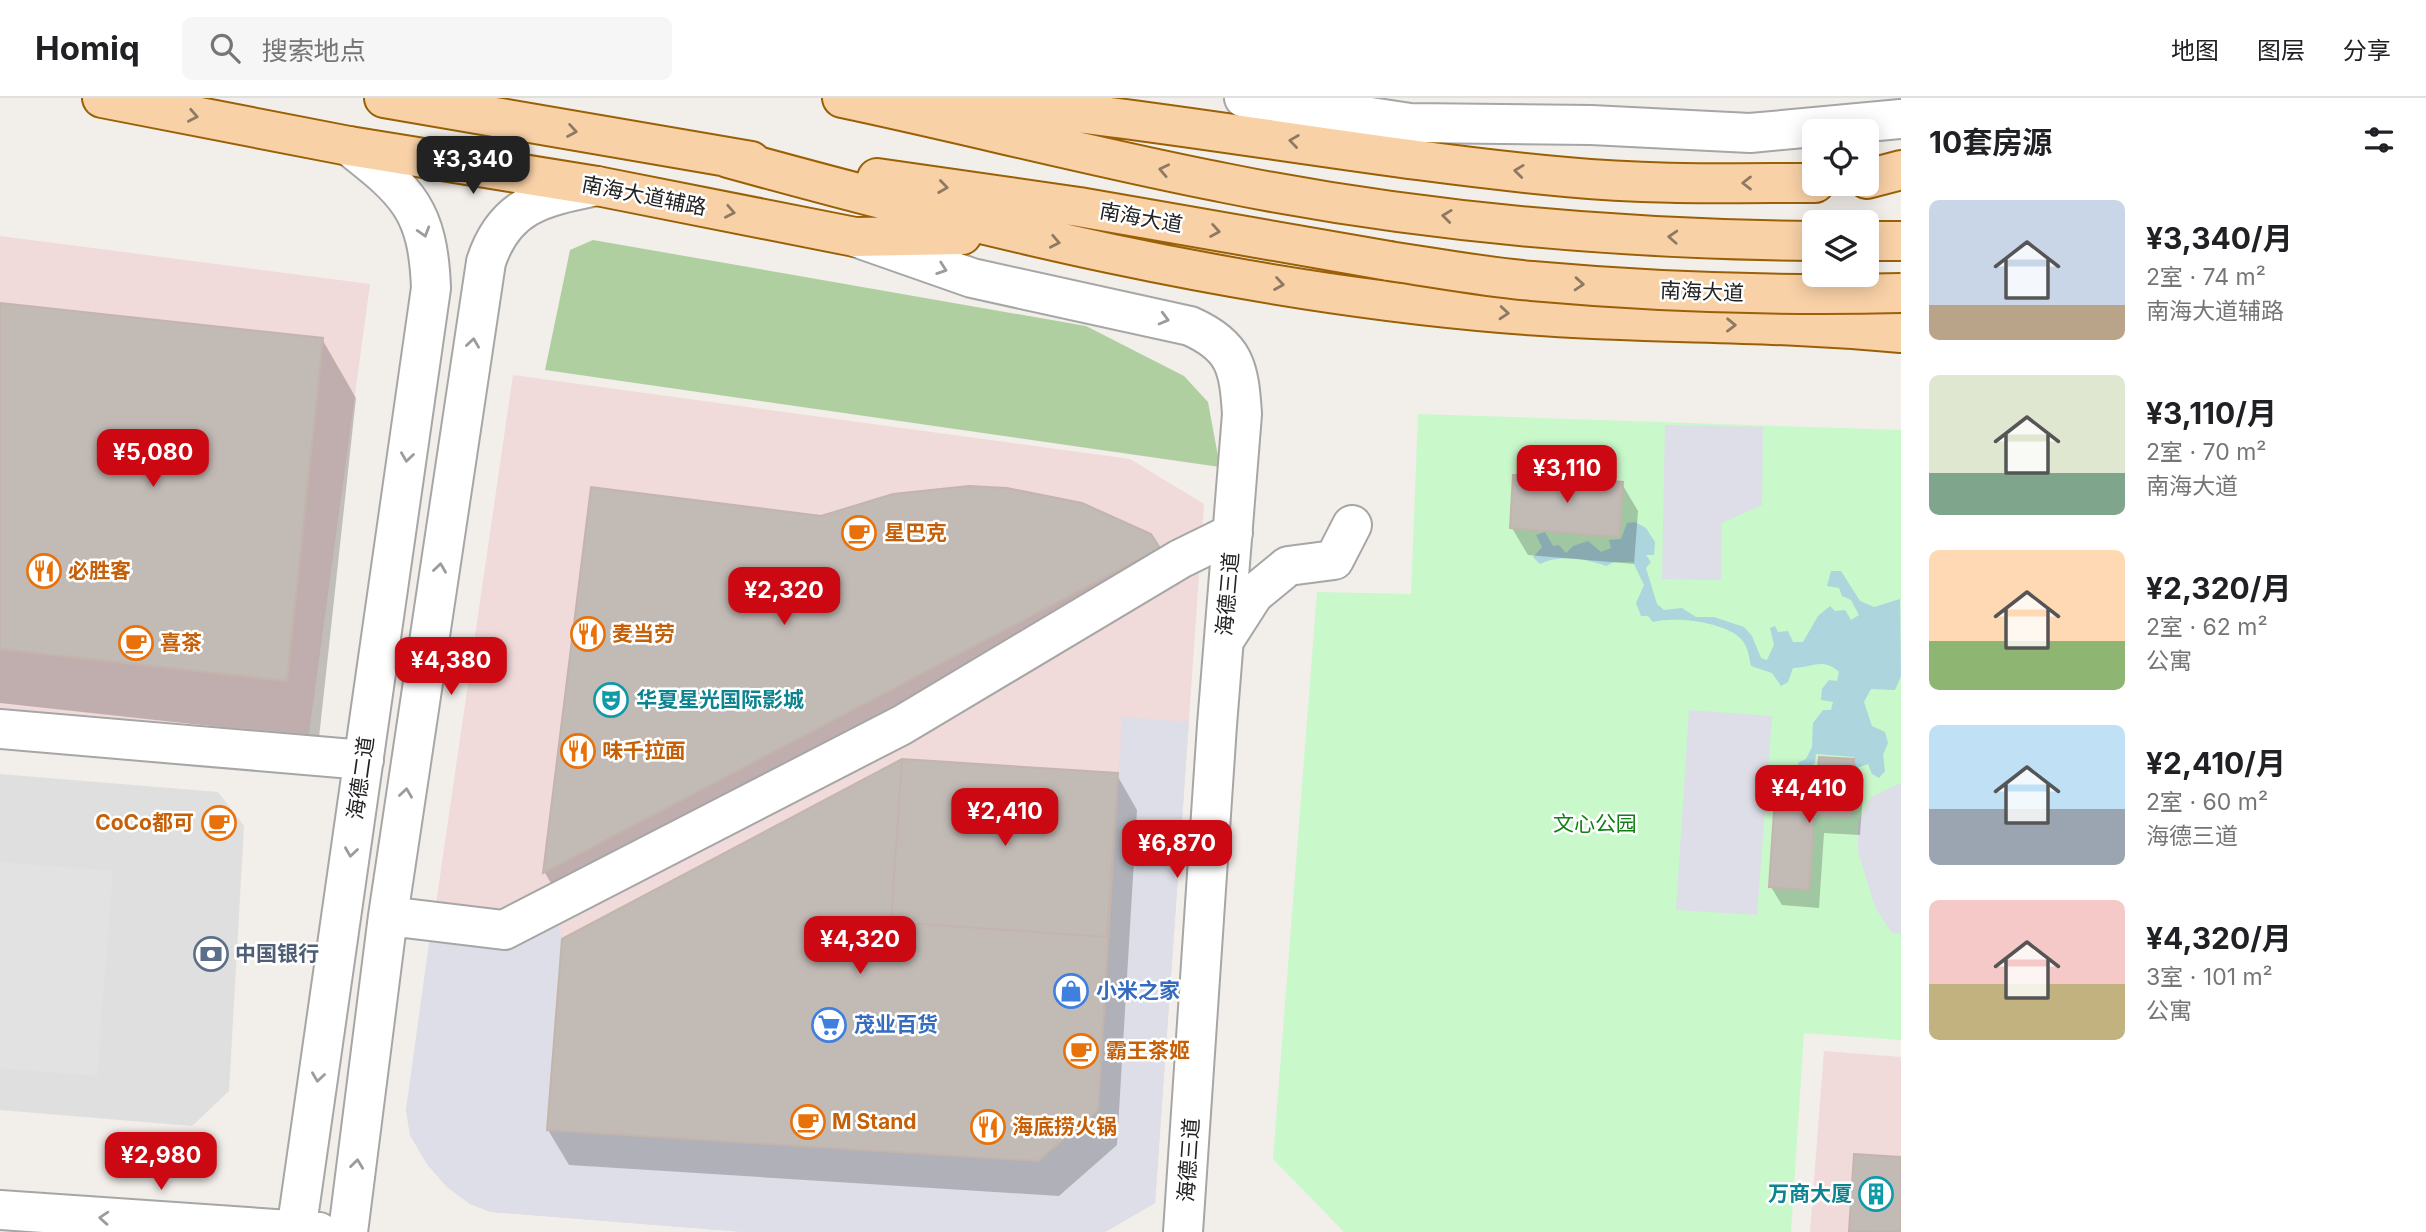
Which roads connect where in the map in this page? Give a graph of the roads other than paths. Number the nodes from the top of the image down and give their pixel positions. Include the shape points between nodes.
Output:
1 (102, 98) edge
2 (384, 98) edge
3 (842, 98) edge
4 (922, 98) edge
5 (1244, 98) edge
6 (1410, 111) edge
7 (1901, 118) edge
8 (349, 146) junction
9 (728, 158) junction
10 (1901, 170) edge
11 (1879, 177) edge
12 (1879, 181) edge
13 (1901, 182) edge
14 (1802, 183) edge
15 (597, 186) junction
16 (1011, 233) junction
17 (855, 237) junction
18 (1802, 241) edge
19 (1879, 241) edge
20 (1901, 241) edge
21 (1901, 293) edge
22 (1901, 333) edge
23 (1352, 525) dead end
24 (1233, 533) junction
25 (1224, 640) junction
26 (0, 729) edge
27 (364, 760) junction
28 (388, 916) junction
29 (0, 1210) edge
30 (304, 1231) edge
31 (348, 1232) edge
32 (1184, 1232) edge

1 -> 8 main road, 南海大道辅路
2 -> 9 main road, 南海大道
18 -> 3 main road via 1599,233 1401,211 1225,184
14 -> 4 main road via 1568,177 1058,108
5 - 6 street
6 - 7 street via 1750,133
8 - 15 main road, 南海大道辅路
8 -> 27 street, 海德二道 via 409,198 424,229 431,288
9 - 16 main road
9 -> 21 main road, 南海大道, bridge via 1079,206 1530,281 1751,294
10 - 11 main road
12 - 13 main road
15 -> 17 main road, 南海大道辅路
28 -> 15 street via 486,262 493,241 522,208 540,199
16 - 17 main road, 南海大道辅路
16 -> 22 main road via 1226,276 1488,312
17 -> 24 street, 海德三道 via 972,278 1160,317 1212,336 1229,351 1240,379 1242,414
19 - 20 main road
23 - 25 street via 1334,560 1288,566 1254,594
24 - 25 street, 海德三道
24 - 28 street via 1180,559 902,725 504,930
25 - 32 street, 海德三道
26 - 27 street
27 -> 30 street, 海德二道
31 -> 28 street
30 -> 29 street

